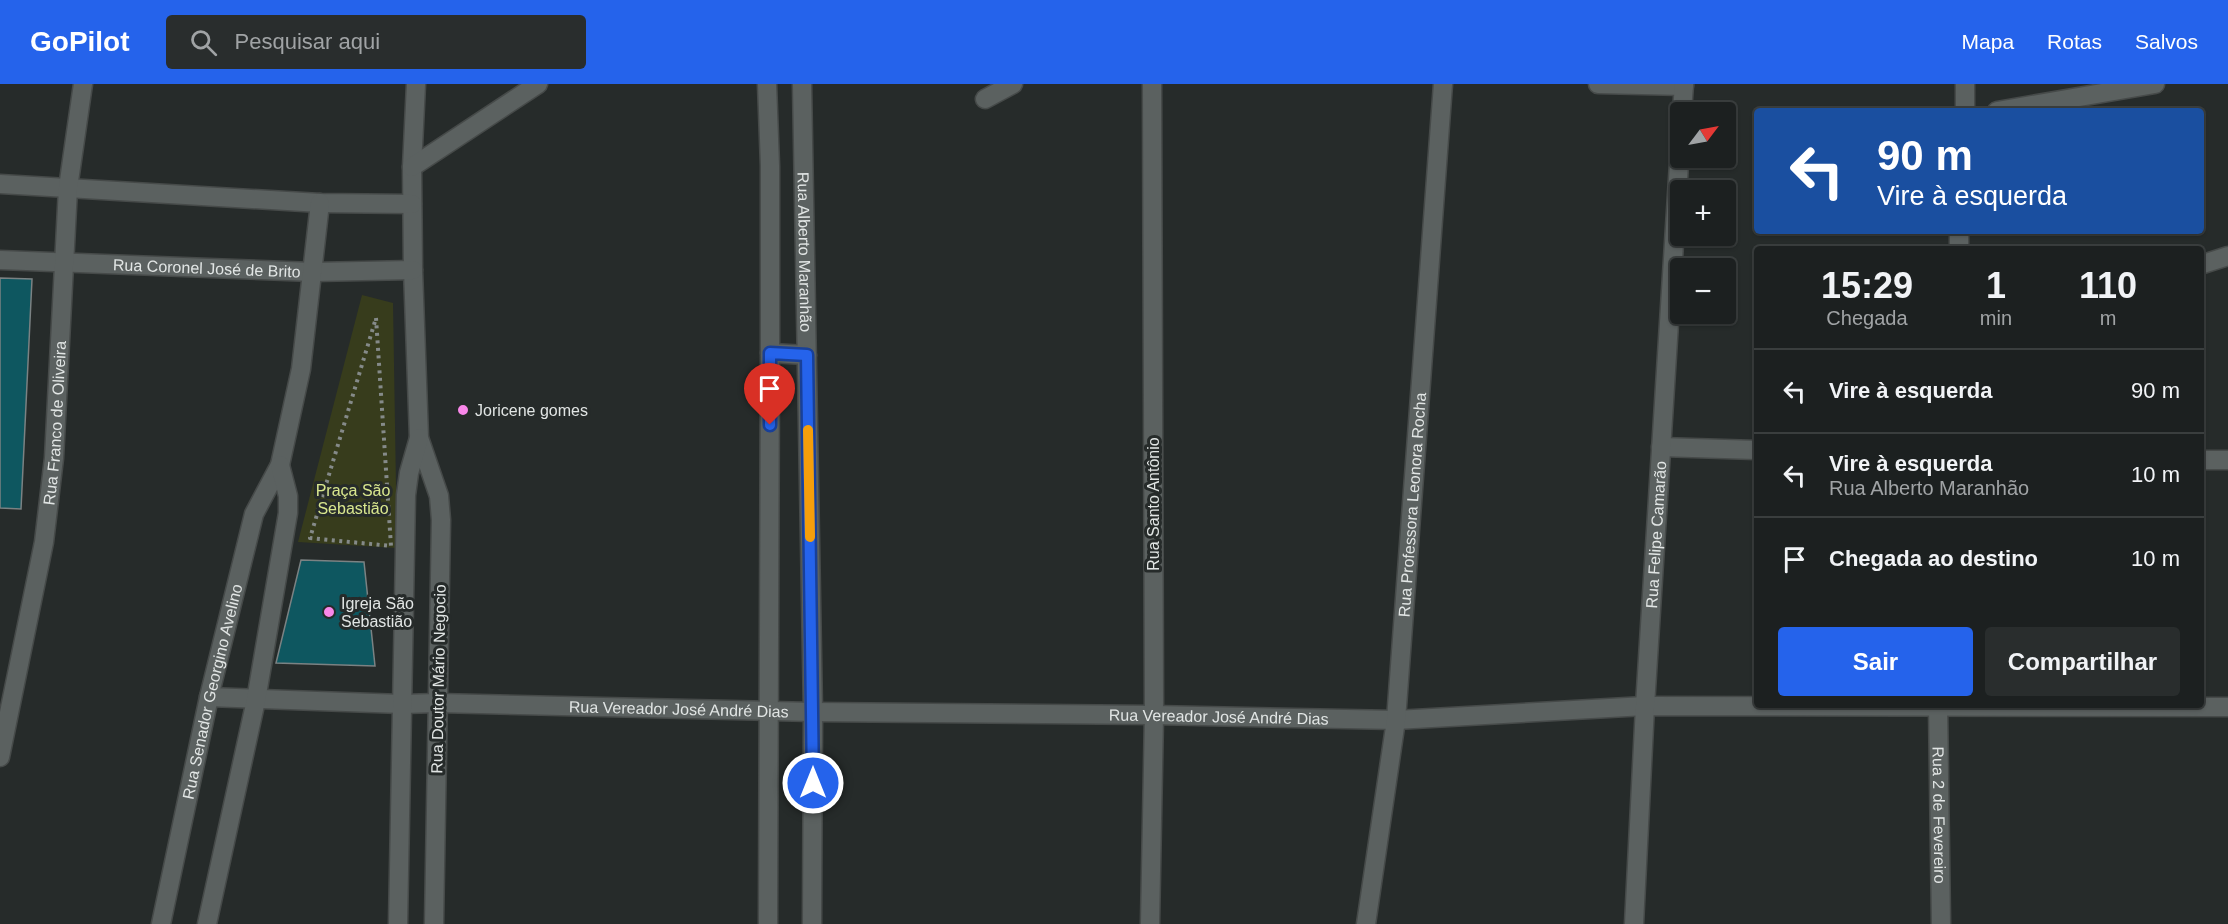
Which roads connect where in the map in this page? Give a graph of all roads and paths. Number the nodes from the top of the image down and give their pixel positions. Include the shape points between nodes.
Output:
1 (83, 84) edge
2 (416, 84) edge
3 (538, 84) edge
4 (767, 84) edge
5 (802, 84) edge
6 (1013, 84) edge
7 (1152, 84) edge
8 (1443, 84) edge
9 (1598, 84) edge
10 (1965, 84) edge
11 (2155, 84) edge
12 (1684, 85) edge
13 (985, 99) dead end
14 (1683, 102) edge
15 (1965, 108) edge
16 (2015, 108) edge
17 (412, 167) junction
18 (1679, 168) edge
19 (0, 184) edge
20 (68, 188) junction
21 (320, 203) junction
22 (412, 204) junction
23 (2228, 256) edge
24 (0, 260) edge
25 (65, 264) junction
26 (2204, 264) edge
27 (413, 270) junction
28 (313, 272) junction
29 (376, 318) joint
30 (770, 353) junction
31 (807, 355) junction
32 (419, 438) junction
33 (1661, 447) junction
34 (1754, 450) edge
35 (2204, 460) edge
36 (2228, 460) edge
37 (280, 465) junction
38 (209, 697) junction
39 (255, 700) junction
40 (438, 703) junction
41 (402, 704) junction
42 (1645, 706) junction
43 (1754, 706) edge
44 (2204, 707) edge
45 (2228, 707) edge
46 (1938, 708) edge
47 (770, 710) junction
48 (813, 712) junction
49 (1154, 715) junction
50 (1396, 720) junction
51 (0, 757) edge
52 (161, 924) edge
53 (207, 924) edge
54 (398, 924) edge
55 (434, 924) edge
56 (768, 924) edge
57 (812, 924) edge
58 (1150, 924) edge
59 (1366, 924) edge
60 (1634, 924) edge
61 (1941, 924) edge

1 - 20 street, Rua Franco de Oliveira
2 - 17 street, Rua Doutor Mário Negocio
3 - 17 street
4 - 30 street, Rua Alberto Maranhão
5 - 31 street, Rua Alberto Maranhão
6 - 13 street
7 - 49 street, Rua Santo Antônio
8 - 50 street, Rua Professora Leonora Rocha
9 - 12 street
10 - 15 street
11 - 16 street
12 - 14 street
17 - 22 street, Rua Doutor Mário Negocio
18 - 33 street, Rua Felipe Camarão
19 - 20 street
20 - 21 street
20 - 25 street, Rua Franco de Oliveira
21 - 22 street
21 - 28 street, Rua Senador Georgino Avelino
22 - 27 street, Rua Doutor Mário Negocio
23 - 26 street
24 - 25 street, Rua Coronel José de Brito
25 - 28 street, Rua Coronel José de Brito
25 - 51 street, Rua Franco de Oliveira via 54,458 44,542
27 - 28 street, Rua Coronel José de Brito
27 - 32 street, Rua Doutor Mário Negocio
28 - 37 street, Rua Senador Georgino Avelino via 301,369
29 - 29 path via 391,546 310,538 336,450
30 - 31 street
30 - 47 street, Rua Alberto Maranhão
31 - 48 street, Rua Alberto Maranhão
32 - 40 street, Rua Doutor Mário Negocio via 439,496 441,520
32 - 41 street, Rua Doutor Mário Negocio via 406,495
33 - 34 street
33 - 42 street, Rua Felipe Camarão
35 - 36 street
37 - 38 street, Rua Senador Georgino Avelino via 254,514
37 - 39 street, Rua Senador Georgino Avelino via 288,513
38 - 39 street, Rua Vereador José André Dias
38 - 52 street, Rua Senador Georgino Avelino
39 - 41 street, Rua Vereador José André Dias
39 - 53 street, Rua Senador Georgino Avelino
40 - 41 street, Rua Vereador José André Dias
40 - 47 street, Rua Vereador José André Dias
40 - 55 street, Rua Doutor Mário Negocio
41 - 54 street, Rua Doutor Mário Negocio
42 - 43 street, Rua Vereador José André Dias
42 - 50 street, Rua Vereador José André Dias
42 - 60 street, Rua Felipe Camarão
44 - 45 street, Rua Vereador José André Dias
46 - 61 street, Rua 2 de Fevereiro
47 - 48 street, Rua Vereador José André Dias
47 - 56 street, Rua Alberto Maranhão
48 - 49 street, Rua Vereador José André Dias
48 - 57 street, Rua Alberto Maranhão
49 - 50 street, Rua Vereador José André Dias
49 - 58 street, Rua Santo Antônio
50 - 59 street, Rua Professora Leonora Rocha

